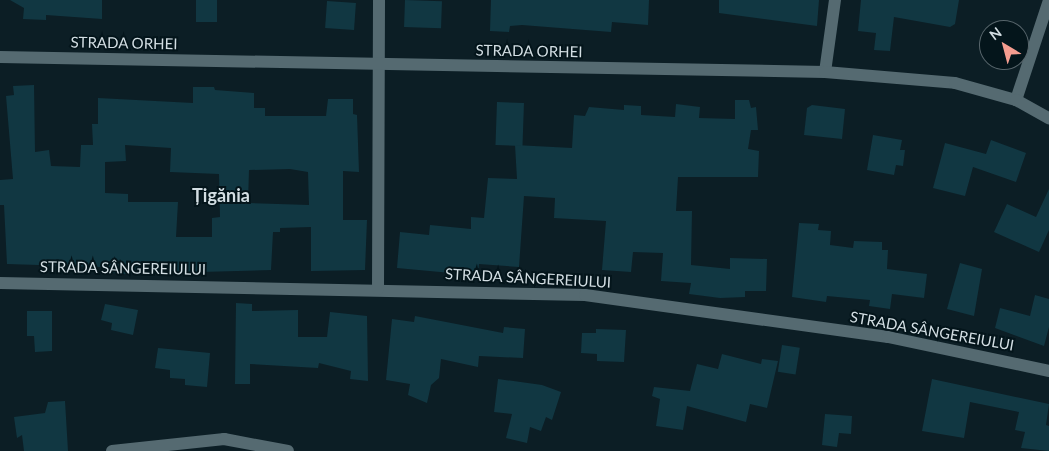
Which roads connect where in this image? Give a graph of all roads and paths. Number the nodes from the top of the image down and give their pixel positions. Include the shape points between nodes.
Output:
1 (380, 0) edge
2 (835, 0) edge
3 (1049, 0) edge
4 (0, 57) edge
5 (382, 64) junction
6 (825, 72) junction
7 (1016, 100) junction
8 (1049, 118) edge
9 (0, 282) edge
10 (378, 289) junction
11 (1049, 371) edge
12 (112, 451) edge
13 (288, 451) edge

1 - 5 street via 377,38
2 - 6 street
3 - 7 street
4 - 5 street, STRADA ORHEI
5 - 6 street, STRADA ORHEI
5 - 10 street
6 - 7 street, STRADA ORHEI via 955,83
7 - 8 street, STRADA ORHEI
9 - 10 street, STRADA SÂNGEREIULUI
10 - 11 street, STRADA SÂNGEREIULUI via 605,297 905,340
12 - 13 street via 224,439

